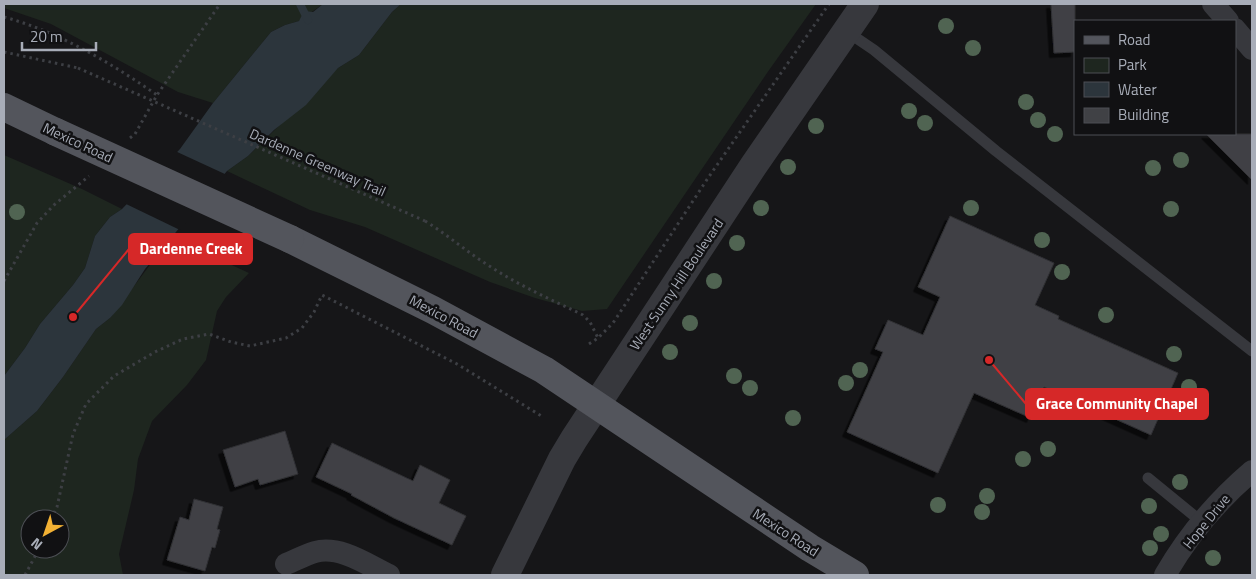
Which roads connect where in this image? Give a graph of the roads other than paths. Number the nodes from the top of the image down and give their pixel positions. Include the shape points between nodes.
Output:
1 (865, 4) edge
2 (1213, 4) edge
3 (1227, 20) edge
4 (1236, 30) edge
5 (846, 31) junction
6 (1252, 49) edge
7 (4, 108) edge
8 (1252, 351) edge
9 (596, 404) junction
10 (1252, 471) edge
11 (1148, 478) dead end
12 (1203, 523) junction
13 (286, 564) dead end
14 (389, 575) edge
15 (505, 575) edge
16 (856, 575) edge
17 (1165, 575) edge

1 - 5 street, West Sunny Hill Boulevard
2 - 3 street
4 - 6 street
5 - 8 lane
5 - 9 street, West Sunny Hill Boulevard
7 - 9 main road, Mexico Road, bridge via 290,239 433,310 551,374
9 - 15 street, West Sunny Hill Boulevard via 562,460
9 - 16 main road, Mexico Road via 810,548
10 - 12 street, Hope Drive via 1222,499
11 - 12 lane
12 - 17 street, Hope Drive
13 - 14 street via 317,552 330,551

